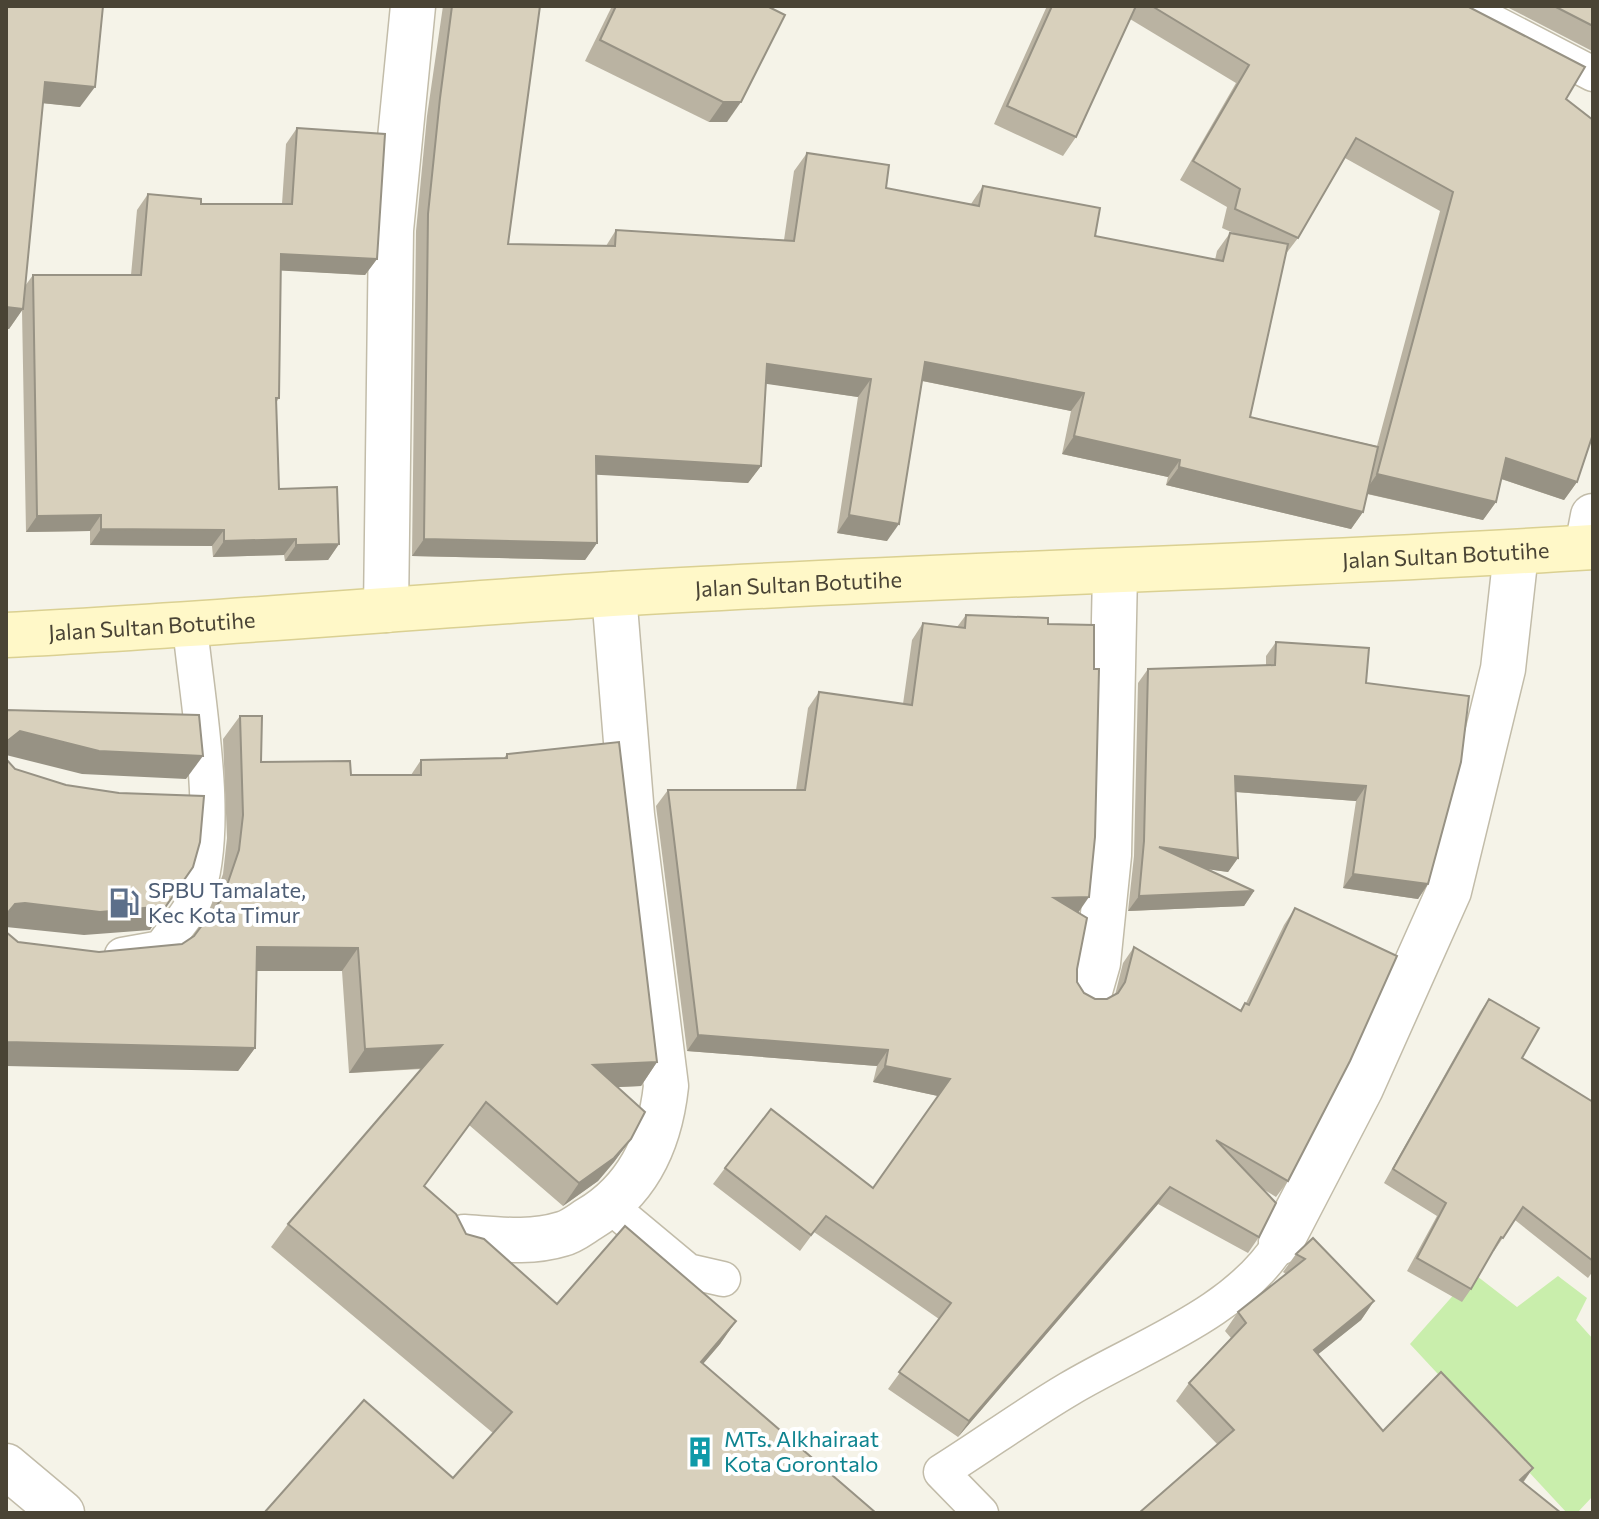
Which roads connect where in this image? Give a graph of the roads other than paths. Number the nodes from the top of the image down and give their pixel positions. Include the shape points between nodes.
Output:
1 (413, 6) edge
2 (1462, 6) edge
3 (1593, 74) edge
4 (1591, 537) edge
5 (1516, 553) junction
6 (1115, 573) junction
7 (614, 594) junction
8 (386, 610) junction
9 (190, 626) junction
10 (6, 635) edge
11 (84, 956) edge
12 (1090, 991) dead end
13 (610, 1206) junction
14 (464, 1237) edge
15 (1281, 1242) joint
16 (723, 1279) dead end
17 (6, 1466) edge
18 (62, 1513) edge
19 (981, 1513) edge

1 - 8 street via 391,230
2 - 3 lane
4 - 5 main road, Jalan Sultan Botutihe
5 - 6 main road, Jalan Sultan Botutihe
5 - 15 street via 1503,669 1449,891 1361,1088
6 - 7 main road, Jalan Sultan Botutihe
6 - 12 street via 1109,855 1098,963
7 - 8 main road, Jalan Sultan Botutihe
7 - 13 street via 632,815 666,1086 662,1119 639,1174
8 - 9 main road, Jalan Sultan Botutihe
9 - 10 main road, Jalan Sultan Botutihe
9 - 11 lane via 191,799 206,864 195,900 161,948
13 - 14 street via 564,1234 523,1241
13 - 16 lane via 688,1271
15 - 19 lane via 1250,1282 1220,1305 1067,1390 941,1472
17 - 18 street

